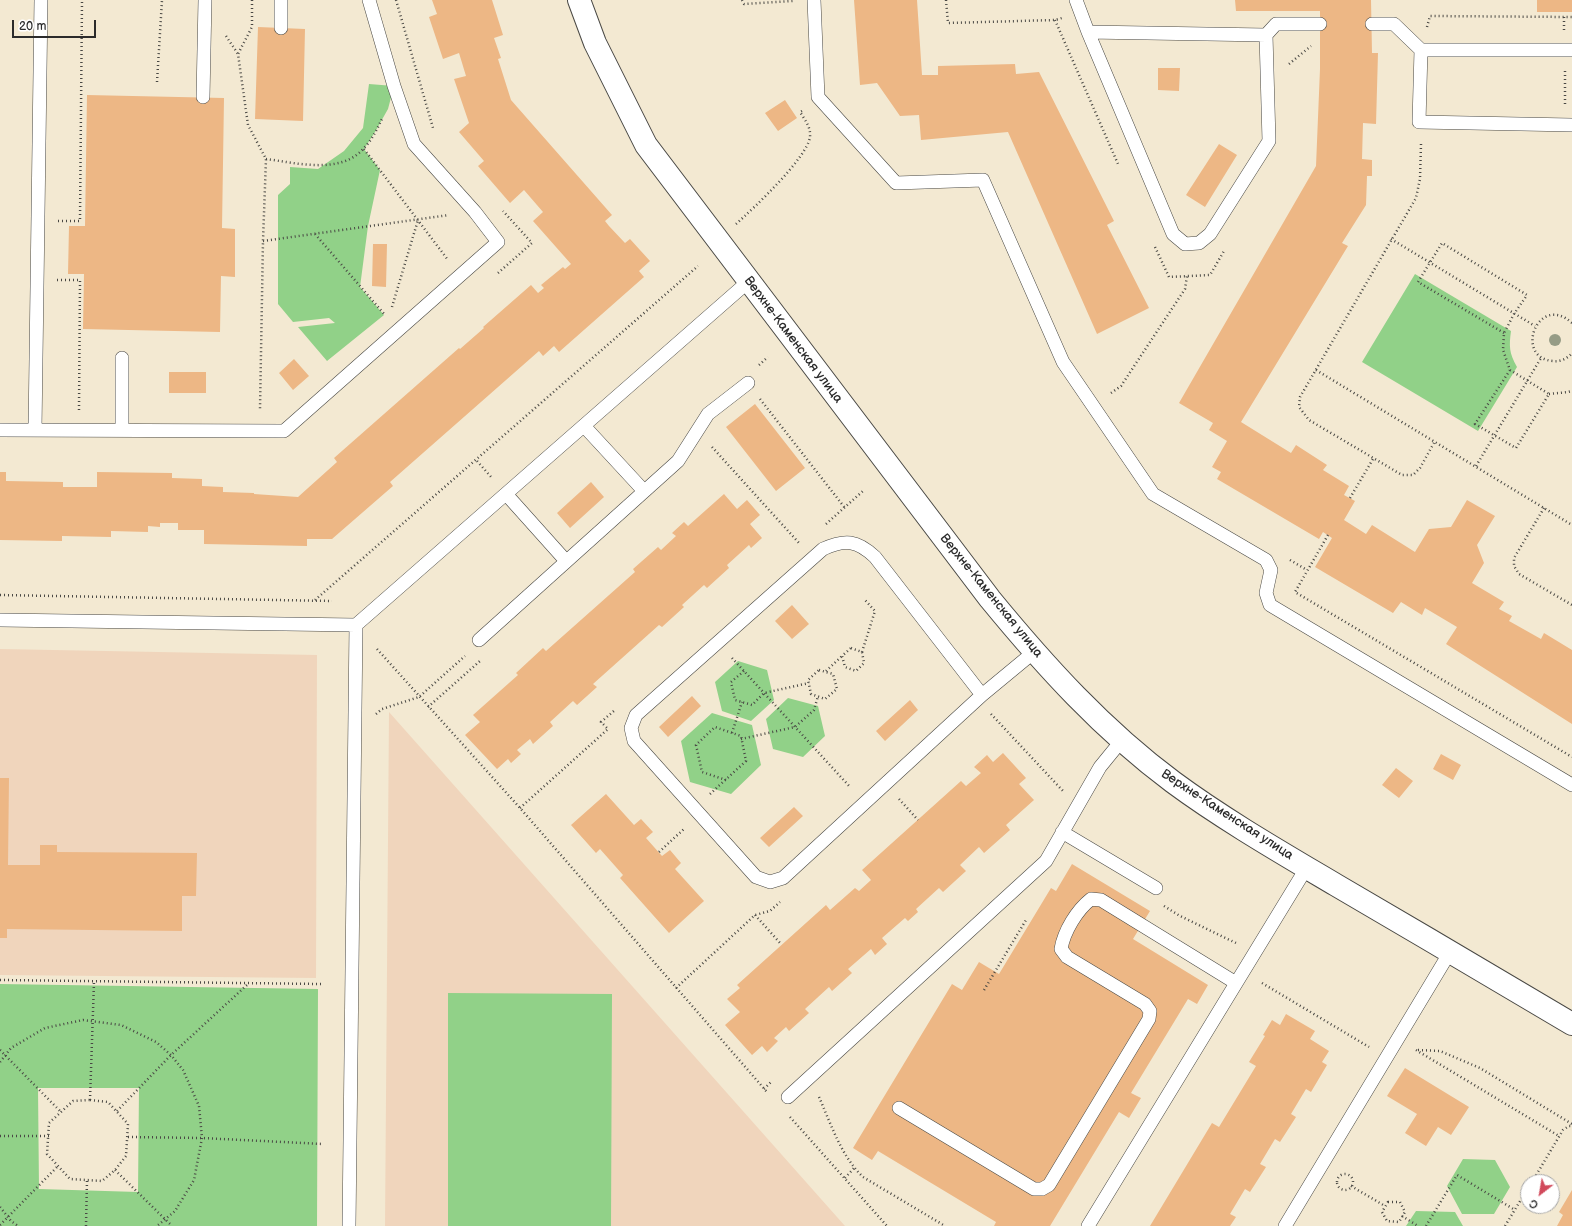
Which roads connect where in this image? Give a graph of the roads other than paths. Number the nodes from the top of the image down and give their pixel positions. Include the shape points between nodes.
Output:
1 (41, 0) edge
2 (206, 0) edge
3 (281, 0) edge
4 (369, 0) edge
5 (579, 0) edge
6 (814, 0) edge
7 (1076, 0) edge
8 (1320, 24) dead end
9 (1372, 24) dead end
10 (281, 28) dead end
11 (1088, 32) junction
12 (1266, 35) junction
13 (1421, 50) junction
14 (1572, 50) edge
15 (203, 97) dead end
16 (1572, 125) edge
17 (749, 280) junction
18 (122, 358) dead end
19 (748, 383) road end
20 (584, 426) junction
21 (0, 430) edge
22 (35, 430) junction
23 (122, 430) junction
24 (644, 491) junction
25 (506, 494) junction
26 (566, 561) junction
27 (0, 620) edge
28 (356, 625) junction
29 (478, 640) road end
30 (1034, 652) junction
31 (980, 697) junction
32 (1122, 740) junction
33 (1572, 785) edge
34 (1062, 832) junction
35 (1307, 867) junction
36 (1156, 888) road end
37 (1450, 952) junction
38 (1240, 977) junction
39 (1572, 1024) edge
40 (788, 1097) dead end
41 (899, 1108) dead end
42 (349, 1226) edge
43 (1088, 1226) edge
44 (1285, 1226) edge

1 - 22 lane
2 - 15 lane
3 - 10 lane
4 - 23 lane via 414,144 475,212 498,242 284,431
5 - 17 street, Верхне-Каменская улица via 595,43 646,145
6 - 33 lane via 818,97 896,183 983,180 1063,362 1153,494 1266,560 1271,570 1266,593 1270,605
7 - 11 lane
8 - 12 lane via 1276,24
9 - 13 lane via 1394,24
11 - 12 lane
11 - 12 lane via 1172,234 1185,244 1199,243 1210,234 1269,141
13 - 14 lane
13 - 16 lane via 1419,122
17 - 20 lane
17 - 30 street, Верхне-Каменская улица via 990,599
18 - 23 lane
19 - 24 lane via 708,414 678,461
20 - 24 lane
20 - 25 lane
21 - 22 lane
22 - 23 lane
24 - 26 lane
25 - 26 lane
25 - 28 lane
26 - 29 lane
27 - 28 lane
28 - 42 lane
30 - 31 lane
30 - 32 street, Верхне-Каменская улица via 1078,699
31 - 31 lane via 783,878 770,882 756,877 634,741 631,728 636,715 823,549 836,543 851,542 865,547
32 - 34 lane via 1100,767
32 - 35 street, Верхне-Каменская улица via 1173,782
34 - 36 lane
34 - 40 lane via 1046,860
35 - 37 street, Верхне-Каменская улица
35 - 38 lane
37 - 39 street, Верхне-Каменская улица
37 - 44 lane
38 - 41 lane via 1101,900 1091,899 1083,905 1062,938 1061,949 1067,957 1145,1004 1150,1011 1149,1020 1049,1185 1042,1189 1034,1189
38 - 43 lane

